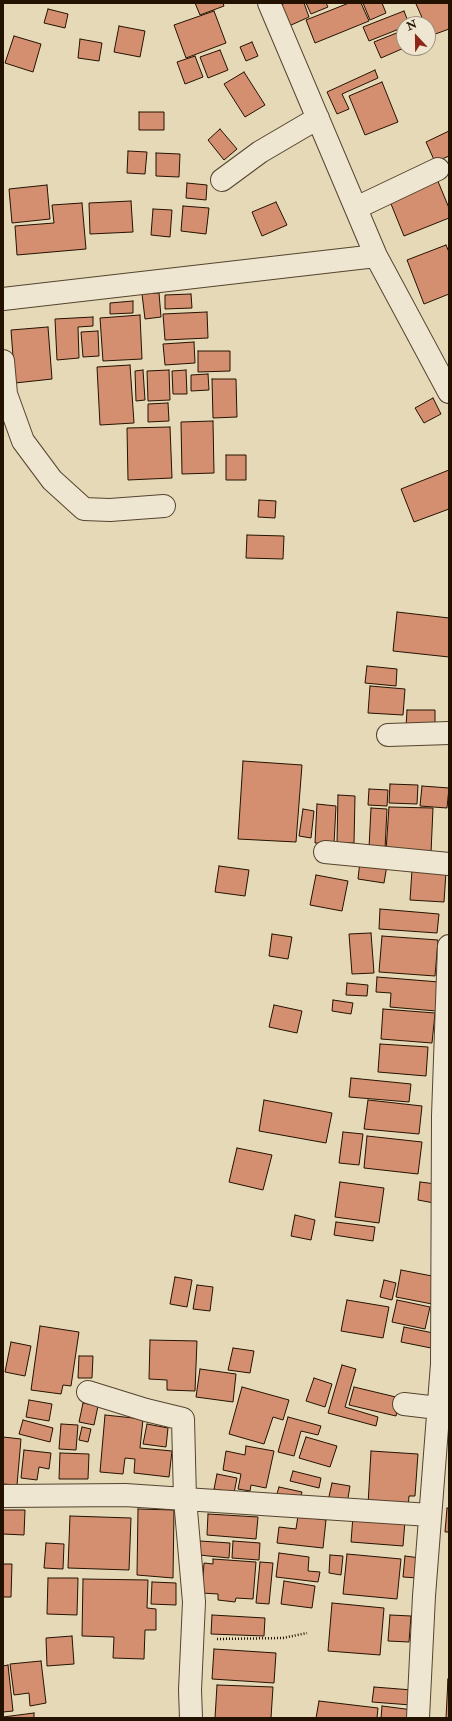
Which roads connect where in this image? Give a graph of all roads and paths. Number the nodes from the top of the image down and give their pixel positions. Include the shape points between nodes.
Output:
1 (269, 3) edge
2 (318, 118) junction
3 (438, 169) dead end
4 (222, 180) dead end
5 (356, 208) junction
6 (376, 256) junction
7 (3, 299) edge
8 (3, 362) edge
9 (449, 392) edge
10 (164, 506) dead end
11 (449, 733) edge
12 (388, 735) dead end
13 (325, 852) dead end
14 (449, 864) edge
15 (449, 946) edge
16 (88, 1392) dead end
17 (404, 1404) dead end
18 (438, 1408) junction
19 (3, 1496) edge
20 (185, 1499) junction
21 (430, 1515) junction
22 (306, 1633) dead end
23 (192, 1639) junction
24 (191, 1718) edge
25 (418, 1718) edge

1 - 2 street
2 - 4 street via 260,152
2 - 5 street
3 - 5 street
5 - 6 street
6 - 7 street
6 - 9 street
8 - 10 street via 6,394 23,441 52,480 84,509
11 - 12 street
13 - 14 street
15 - 18 street via 443,1116 442,1364
16 - 20 street via 183,1419
17 - 18 street
18 - 21 street
19 - 20 street via 125,1495
20 - 21 street
20 - 23 street via 194,1602
21 - 25 street
22 - 23 path via 283,1638
23 - 24 street

